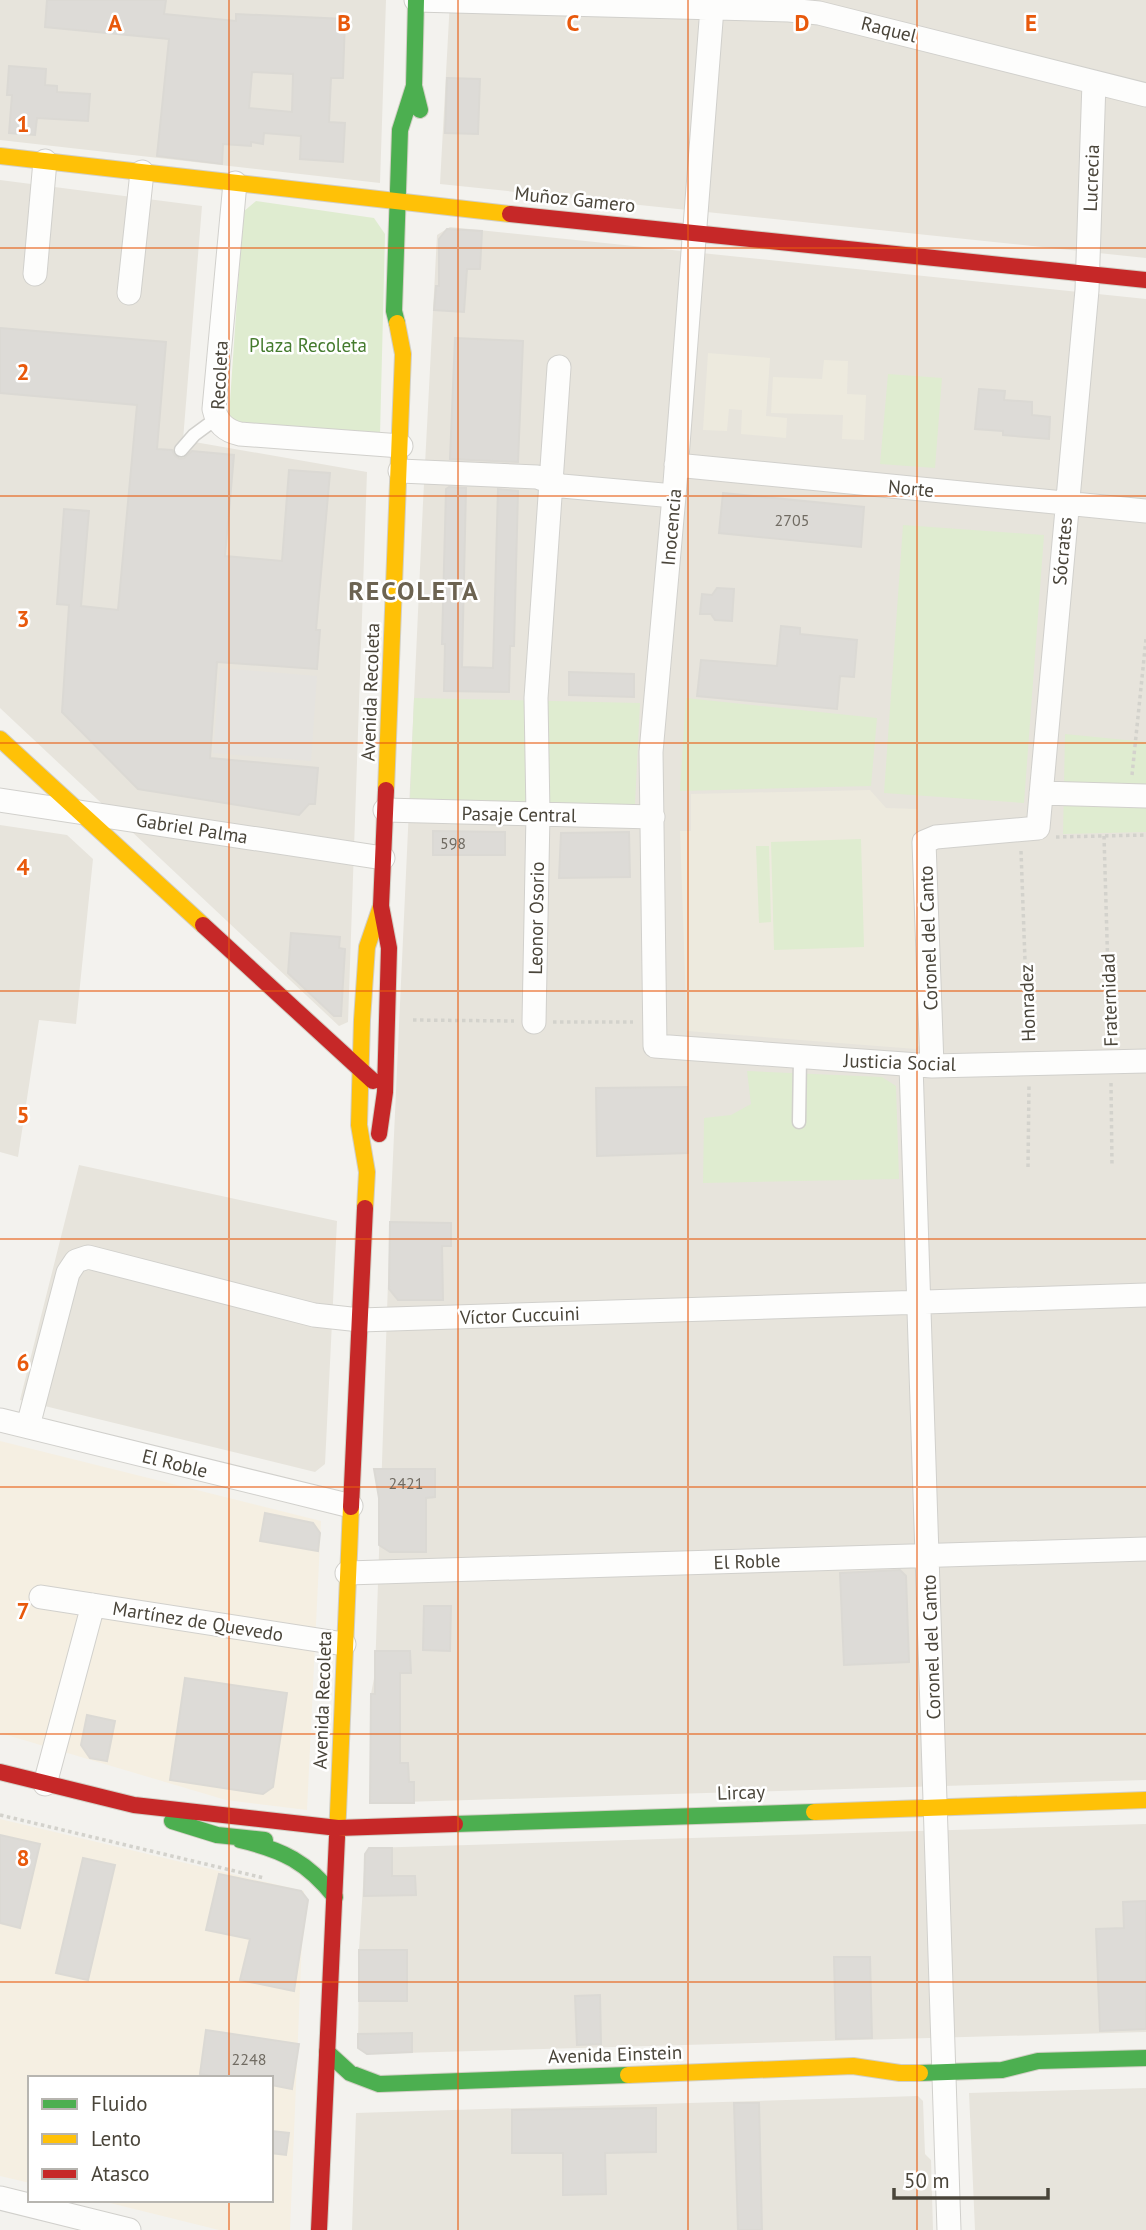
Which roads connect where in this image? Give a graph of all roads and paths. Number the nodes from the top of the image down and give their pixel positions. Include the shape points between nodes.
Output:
1 (416, 0) edge
2 (712, 8) junction
3 (1094, 82) junction
4 (414, 86) junction
5 (1146, 95) edge
6 (424, 131) dead end
7 (0, 156) edge
8 (45, 161) junction
9 (142, 172) junction
10 (235, 183) junction
11 (397, 202) junction
12 (694, 233) junction
13 (35, 274) dead end
14 (1088, 274) junction
15 (1146, 280) edge
16 (129, 293) dead end
17 (414, 323) dead end
18 (403, 354) junction
19 (559, 367) dead end
20 (217, 418) junction
21 (401, 446) junction
22 (181, 450) dead end
23 (676, 465) junction
24 (400, 471) junction
25 (550, 481) junction
26 (674, 496) junction
27 (1066, 503) junction
28 (1146, 511) edge
29 (1146, 639) edge
30 (0, 739) edge
31 (1041, 793) junction
32 (1138, 795) edge
33 (0, 800) edge
34 (385, 810) junction
35 (77, 811) junction
36 (538, 814) junction
37 (653, 817) junction
38 (1029, 833) junction
39 (1104, 836) dead end
40 (383, 858) junction
41 (381, 906) junction
42 (388, 1020) junction
43 (534, 1022) junction
44 (655, 1023) junction
45 (655, 1046) joint
46 (800, 1057) junction
47 (1111, 1061) junction
48 (1146, 1061) edge
49 (1029, 1064) junction
50 (922, 1065) junction
51 (360, 1068) junction
52 (385, 1092) junction
53 (799, 1122) dead end
54 (1112, 1165) dead end
55 (1028, 1167) dead end
56 (367, 1172) junction
57 (1146, 1295) edge
58 (918, 1303) junction
59 (360, 1320) junction
60 (0, 1420) edge
61 (28, 1426) junction
62 (351, 1506) junction
63 (1146, 1549) edge
64 (928, 1556) junction
65 (347, 1573) junction
66 (41, 1597) dead end
67 (93, 1605) junction
68 (344, 1644) junction
69 (0, 1772) edge
70 (45, 1784) junction
71 (1146, 1800) edge
72 (134, 1805) junction
73 (936, 1806) junction
74 (0, 1815) edge
75 (338, 1828) junction
76 (240, 1839) junction
77 (271, 1880) dead end
78 (335, 1897) junction
79 (327, 2052) junction
80 (1005, 2053) dead end
81 (888, 2057) dead end
82 (943, 2057) junction
83 (1146, 2058) edge
84 (1038, 2061) junction
85 (853, 2066) junction
86 (379, 2084) junction
87 (359, 2090) dead end
88 (340, 2101) dead end
89 (325, 2116) junction
90 (0, 2199) edge
91 (129, 2230) edge
92 (319, 2230) edge
93 (949, 2230) edge

1 - 2 street, Raquel
1 - 4 main road, Avenida Recoleta
2 - 3 street, Raquel via 835,16
2 - 12 street, Inocencia
3 - 5 street, Raquel
3 - 14 street, Lucrecia
4 - 6 main road, Avenida Recoleta
4 - 11 main road, Avenida Recoleta via 400,130
7 - 8 main road, Muñoz Gamero
8 - 9 main road, Muñoz Gamero
8 - 13 street
9 - 10 main road, Muñoz Gamero
9 - 16 street
10 - 11 main road, Muñoz Gamero
10 - 20 street, Recoleta
11 - 12 main road, Muñoz Gamero
11 - 18 main road, Avenida Recoleta via 394,311
12 - 14 main road, Muñoz Gamero
12 - 23 street, Inocencia
14 - 15 main road, Muñoz Gamero
14 - 27 street, Sócrates
17 - 18 main road, Avenida Recoleta
18 - 21 main road, Avenida Recoleta
19 - 25 street, Leonor Osorio
20 - 21 street, Recoleta via 228,430 240,434
20 - 22 lane
21 - 24 main road, Avenida Recoleta
23 - 26 street, Inocencia
23 - 27 street, Norte
24 - 25 street
24 - 34 main road, Avenida Recoleta
25 - 26 street via 562,486
25 - 36 street, Leonor Osorio via 536,698
26 - 37 street, Inocencia via 652,742
27 - 28 street, Norte
27 - 31 street, Sócrates
29 - 32 path
30 - 35 main road
31 - 32 street
31 - 38 street, Sócrates
33 - 35 street, Gabriel Palma
34 - 36 street, Pasaje Central
34 - 40 main road, Avenida Recoleta
35 - 40 street, Gabriel Palma
35 - 51 main road
36 - 37 street, Pasaje Central
36 - 43 street, Leonor Osorio
37 - 44 street, Inocencia
38 - 49 path, Honradez
38 - 50 street, Coronel del Canto via 936,837 924,842
39 - 47 path, Fraternidad
40 - 41 main road, Avenida Recoleta
41 - 42 main road, Avenida Recoleta via 389,948
41 - 51 main road, Avenida Recoleta via 367,947
42 - 43 path
42 - 52 main road, Avenida Recoleta
43 - 44 path
44 - 45 street, Inocencia
45 - 46 street, Justicia Social
46 - 50 street, Justicia Social
46 - 53 lane
47 - 48 street, Justicia Social
47 - 49 street, Justicia Social
47 - 54 path, Fraternidad
49 - 50 street, Justicia Social
49 - 55 path, Honradez
50 - 58 street, Coronel del Canto
51 - 52 main road
51 - 56 main road, Avenida Recoleta via 359,1125
52 - 56 main road, Avenida Recoleta via 382,1126
56 - 59 main road, Avenida Recoleta
57 - 58 street, Víctor Cuccuini
58 - 59 street, Víctor Cuccuini
58 - 64 street, Coronel del Canto
59 - 61 street, Víctor Cuccuini via 314,1315 82,1258 68,1273
59 - 62 main road, Avenida Recoleta
60 - 61 street, El Roble
61 - 62 street, El Roble
62 - 65 main road, Avenida Recoleta
63 - 64 street, El Roble
64 - 65 street, El Roble
64 - 73 street, Coronel del Canto
65 - 68 main road, Avenida Recoleta
66 - 67 street, Martínez de Quevedo
67 - 68 street, Martínez de Quevedo
67 - 70 street, Martínez de Quevedo
68 - 75 main road, Avenida Recoleta
69 - 70 main road
70 - 72 main road
71 - 73 main road, Lircay
72 - 75 main road
72 - 76 main road via 196,1830
73 - 75 main road, Lircay
73 - 82 street, Coronel del Canto
74 - 77 path
75 - 76 main road via 293,1838
75 - 78 main road, Avenida Recoleta
76 - 78 main road via 295,1857 314,1871
78 - 79 main road, Avenida Recoleta
79 - 86 main road, Avenida Einstein via 341,2068
79 - 89 main road, Avenida Recoleta
80 - 84 main road, Avenida Einstein
81 - 85 main road, Avenida Einstein
82 - 84 main road, Avenida Einstein via 1002,2070
82 - 85 main road, Avenida Einstein via 900,2073
82 - 93 street, Coronel del Canto
83 - 84 main road, Avenida Einstein
85 - 86 main road, Avenida Einstein
86 - 87 main road, Avenida Einstein
88 - 89 main road
89 - 92 main road, Avenida Recoleta
90 - 91 street

